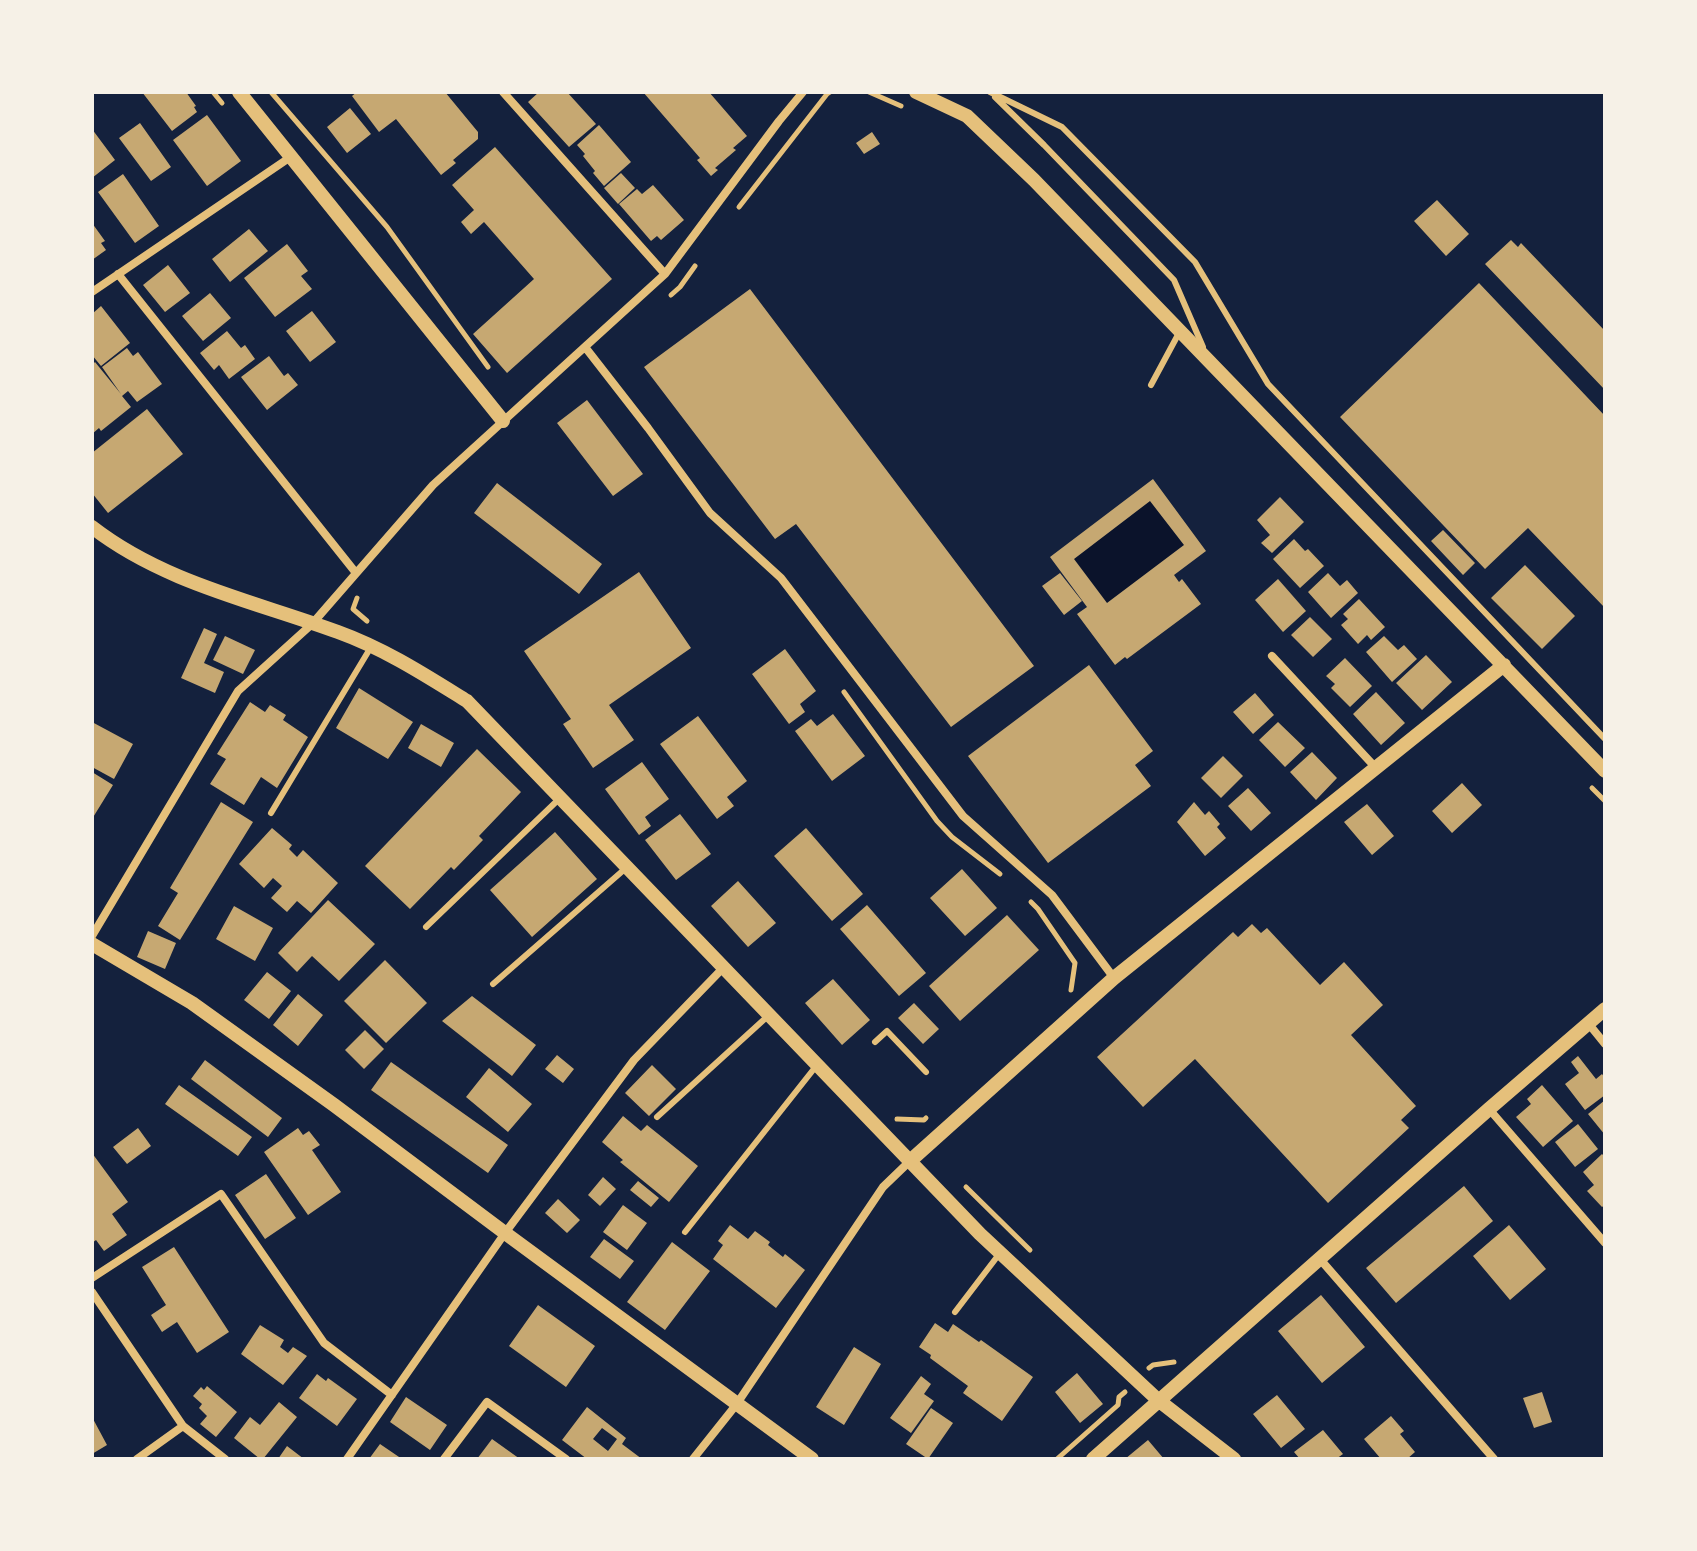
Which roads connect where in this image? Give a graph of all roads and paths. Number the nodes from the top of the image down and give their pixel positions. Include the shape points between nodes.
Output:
1 (239, 92) edge
2 (271, 92) edge
3 (503, 92) edge
4 (803, 92) edge
5 (916, 92) edge
6 (989, 92) edge
7 (292, 156) junction
8 (118, 274) junction
9 (665, 274) junction
10 (92, 292) edge
11 (1180, 331) junction
12 (585, 347) junction
13 (1209, 362) junction
14 (492, 373) dead end
15 (1151, 385) dead end
16 (503, 421) junction
17 (92, 527) edge
18 (356, 573) junction
19 (358, 593) dead end
20 (312, 624) junction
21 (379, 628) dead end
22 (371, 647) junction
23 (1272, 656) dead end
24 (1504, 665) junction
25 (844, 692) dead end
26 (1605, 739) edge
27 (1376, 768) junction
28 (1605, 771) edge
29 (559, 799) junction
30 (271, 813) dead end
31 (626, 868) junction
32 (1011, 883) dead end
33 (1029, 900) dead end
34 (426, 927) dead end
35 (92, 936) edge
36 (92, 944) edge
37 (724, 967) junction
38 (1114, 978) junction
39 (493, 984) dead end
40 (1063, 998) dead end
41 (1605, 1009) edge
42 (769, 1015) junction
43 (1588, 1023) junction
44 (875, 1042) dead end
45 (1605, 1044) edge
46 (817, 1065) junction
47 (926, 1072) dead end
48 (936, 1109) dead end
49 (1489, 1109) junction
50 (657, 1117) dead end
51 (897, 1119) dead end
52 (910, 1161) junction
53 (685, 1232) dead end
54 (505, 1233) junction
55 (1605, 1243) edge
56 (1000, 1253) junction
57 (1319, 1258) junction
58 (92, 1278) edge
59 (92, 1292) edge
60 (955, 1312) dead end
61 (392, 1395) junction
62 (1158, 1400) junction
63 (736, 1405) junction
64 (183, 1426) junction
65 (137, 1459) edge
66 (225, 1459) edge
67 (347, 1459) edge
68 (444, 1459) edge
69 (566, 1459) edge
70 (693, 1459) edge
71 (812, 1459) edge
72 (1093, 1459) edge
73 (1234, 1459) edge
74 (1494, 1459) edge

1 - 7 street
2 - 14 path via 387,227
3 - 9 street
4 - 9 street
5 - 11 street via 967,116
6 - 13 lane via 1174,280
6 - 26 lane via 1062,127 1195,262 1268,384
7 - 8 street
7 - 16 street
8 - 10 street
8 - 18 street
9 - 12 street
11 - 13 street
11 - 15 lane
12 - 16 street
12 - 38 street via 710,513 781,578 963,816 1052,895
13 - 24 street
16 - 18 street via 433,485
17 - 20 street via 179,578
18 - 20 street
19 - 21 path via 353,609
20 - 22 street
20 - 35 street via 238,691
22 - 29 street via 467,701
22 - 30 lane
23 - 27 street
24 - 27 street
24 - 28 street
25 - 32 path via 937,821
27 - 38 street
29 - 31 street
29 - 34 lane
31 - 37 street
31 - 39 lane
33 - 40 path via 1075,963 1073,989
36 - 54 street via 192,1003
37 - 42 street
37 - 54 street via 634,1060
38 - 52 street
41 - 43 street
42 - 46 street
42 - 50 lane
43 - 45 street
43 - 49 street
44 - 47 lane via 887,1031
46 - 52 street
46 - 53 lane
48 - 51 path via 924,1120
49 - 55 street
49 - 57 street
52 - 56 street
52 - 63 street via 883,1187
54 - 61 street
54 - 63 street
56 - 60 lane
56 - 62 street
57 - 62 street
57 - 74 street
58 - 61 street via 221,1194 324,1343
59 - 64 street
61 - 67 street
62 - 72 street
62 - 73 street
63 - 70 street
63 - 71 street
64 - 65 street
64 - 66 street
68 - 69 street via 487,1402

